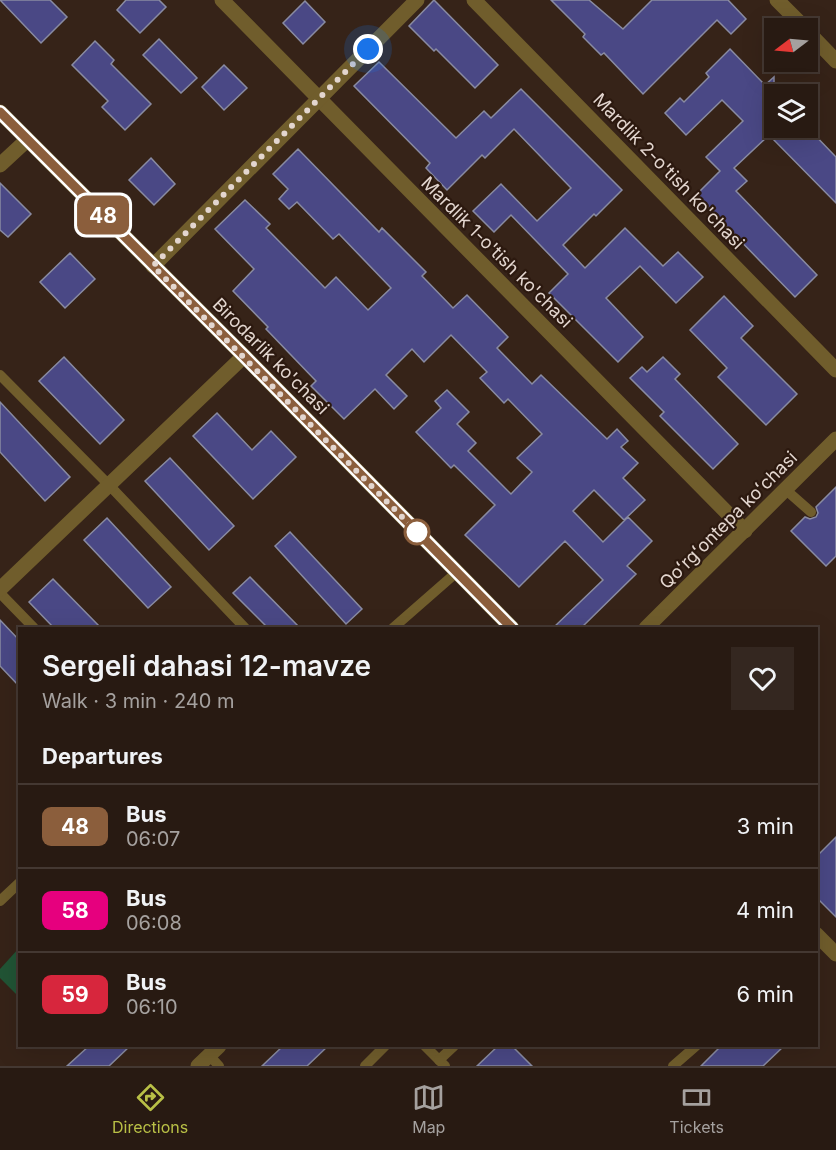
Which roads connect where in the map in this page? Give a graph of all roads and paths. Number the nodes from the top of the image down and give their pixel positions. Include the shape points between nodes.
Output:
1 (222, 0) edge
2 (417, 0) edge
3 (474, 0) edge
4 (777, 0) edge
5 (794, 18) edge
6 (818, 42) edge
7 (836, 61) edge
8 (318, 98) junction
9 (0, 112) edge
10 (27, 140) junction
11 (0, 165) edge
12 (153, 266) junction
13 (244, 356) junction
14 (836, 370) edge
15 (0, 375) edge
16 (836, 439) edge
17 (109, 485) junction
18 (786, 490) junction
19 (811, 512) dead end
20 (745, 531) junction
21 (457, 572) junction
22 (0, 591) edge
23 (33, 627) edge
24 (244, 627) edge
25 (394, 627) edge
26 (511, 627) edge
27 (647, 627) edge
28 (18, 884) edge
29 (0, 901) edge
30 (818, 938) edge
31 (836, 954) edge
32 (385, 1047) edge
33 (426, 1047) edge
34 (453, 1047) edge
35 (695, 1047) edge
36 (442, 1063) edge
37 (365, 1066) edge
38 (673, 1066) edge

1 - 8 street, Mardlik 1-o'tish ko'chasi
2 - 8 street
3 - 14 street, Mardlik 2-o'tish ko'chasi
4 - 5 street
6 - 7 street
8 - 12 street
8 - 20 street, Mardlik 1-o'tish ko'chasi
9 - 10 street, Birodarlik ko'chasi
10 - 11 street
10 - 12 street, Birodarlik ko'chasi
12 - 13 street, Birodarlik ko'chasi
13 - 17 street
13 - 21 street, Birodarlik ko'chasi
15 - 17 lane
16 - 18 street, Qoʻrgʻontepa koʻchasi
17 - 22 street
17 - 24 lane
18 - 19 lane
18 - 20 street, Qoʻrgʻontepa koʻchasi
20 - 27 street, Qoʻrgʻontepa koʻchasi
21 - 25 lane
21 - 26 street, Birodarlik ko'chasi
22 - 23 lane
28 - 29 lane
30 - 31 street
32 - 37 lane
33 - 36 lane
34 - 36 lane
35 - 38 lane

